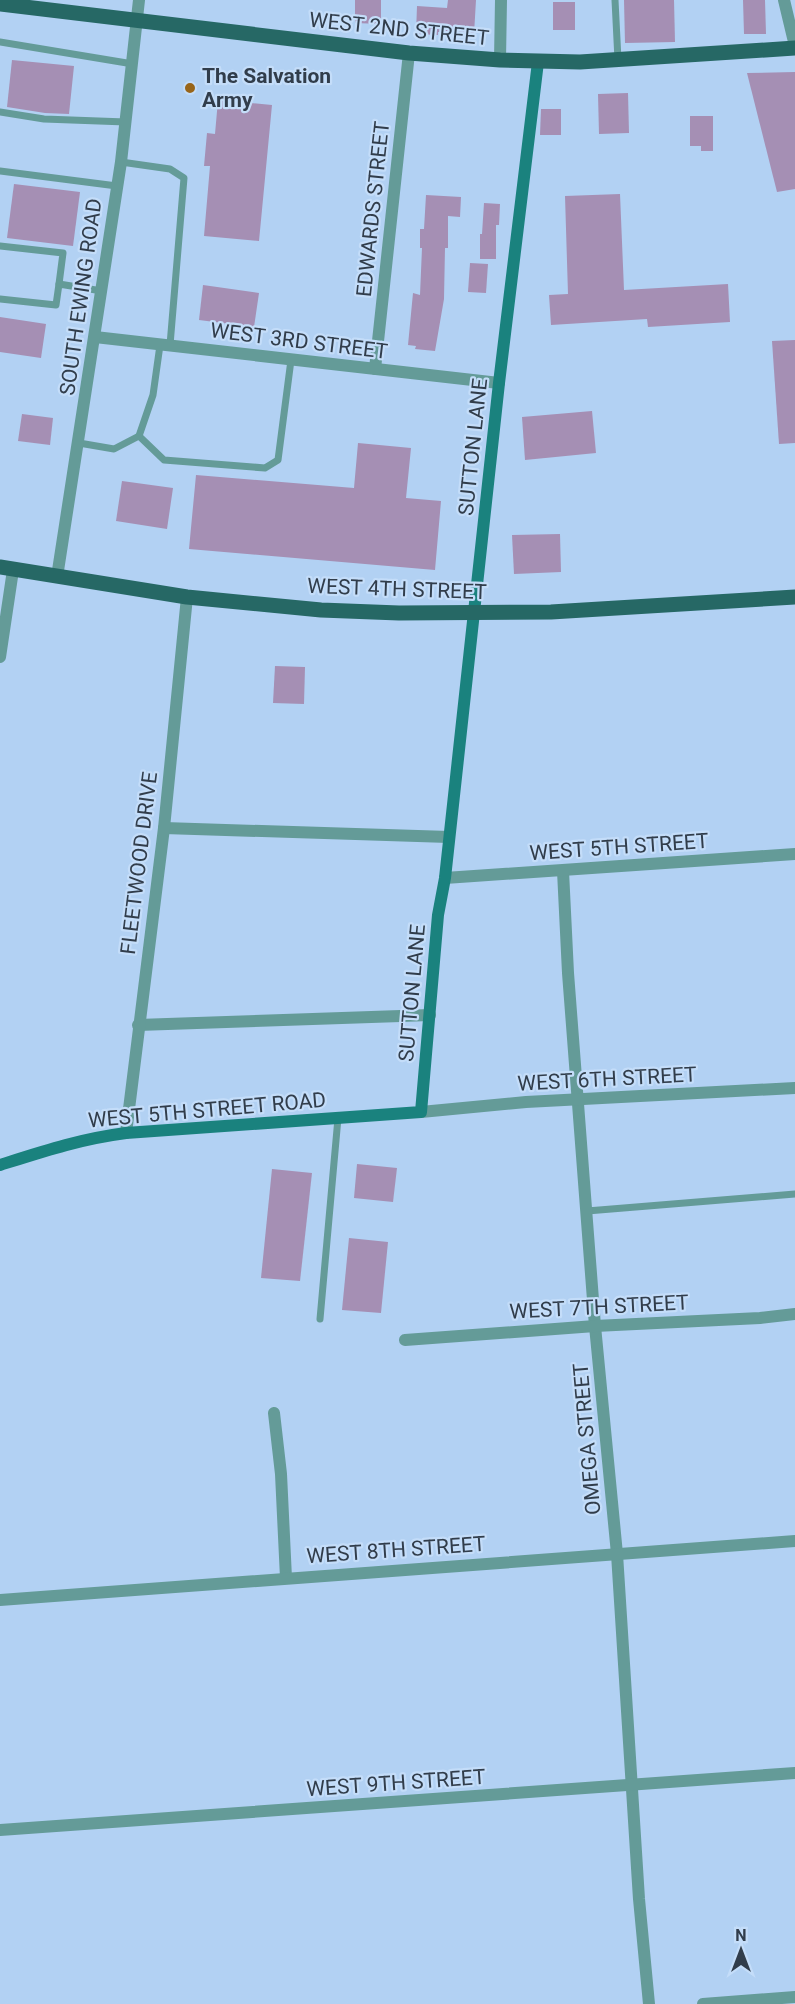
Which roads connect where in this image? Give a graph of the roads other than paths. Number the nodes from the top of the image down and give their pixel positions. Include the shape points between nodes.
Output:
1 (139, 0) edge
2 (501, 0) edge
3 (615, 0) edge
4 (784, 0) edge
5 (0, 4) edge
6 (138, 21) junction
7 (0, 42) edge
8 (795, 47) edge
9 (409, 53) junction
10 (500, 60) junction
11 (618, 60) junction
12 (538, 62) junction
13 (133, 64) junction
14 (0, 112) edge
15 (126, 122) junction
16 (121, 162) junction
17 (0, 171) edge
18 (117, 186) junction
19 (0, 246) edge
20 (58, 284) junction
21 (102, 291) junction
22 (0, 299) edge
23 (95, 337) junction
24 (165, 345) junction
25 (291, 360) junction
26 (375, 369) junction
27 (500, 383) junction
28 (139, 436) junction
29 (79, 443) junction
30 (7, 568) edge
31 (57, 577) junction
32 (188, 597) junction
33 (795, 597) edge
34 (3, 606) edge
35 (474, 614) junction
36 (0, 657) edge
37 (164, 828) junction
38 (449, 837) junction
39 (795, 854) edge
40 (563, 871) junction
41 (445, 878) junction
42 (430, 1015) junction
43 (138, 1025) junction
44 (795, 1088) edge
45 (579, 1101) junction
46 (421, 1112) junction
47 (338, 1118) junction
48 (126, 1133) junction
49 (0, 1165) edge
50 (795, 1194) edge
51 (587, 1211) junction
52 (795, 1314) edge
53 (320, 1318) dead end
54 (596, 1326) junction
55 (405, 1340) dead end
56 (274, 1413) dead end
57 (795, 1541) edge
58 (617, 1554) junction
59 (286, 1578) junction
60 (0, 1600) edge
61 (795, 1773) edge
62 (632, 1785) junction
63 (0, 1830) edge
64 (795, 1997) edge
65 (649, 2004) edge
66 (703, 2004) edge

1 - 6 street, SOUTH EWING ROAD
2 - 10 street
3 - 11 lane
4 - 8 street
5 - 6 main road, WEST 2ND STREET
6 - 9 main road, WEST 2ND STREET
6 - 13 street, SOUTH EWING ROAD
7 - 13 lane
8 - 11 main road, WEST 2ND STREET
9 - 10 main road, WEST 2ND STREET
9 - 26 street, EDWARDS STREET
10 - 12 main road, WEST 2ND STREET
11 - 12 main road, WEST 2ND STREET
12 - 27 street, SUTTON LANE
13 - 15 street, SOUTH EWING ROAD
14 - 15 lane via 44,119
15 - 16 street, SOUTH EWING ROAD
16 - 18 street, SOUTH EWING ROAD
16 - 24 lane via 170,169 184,177
17 - 18 lane
18 - 21 street, SOUTH EWING ROAD
19 - 20 lane via 63,253
20 - 21 lane
20 - 22 lane via 56,305
21 - 23 street, SOUTH EWING ROAD
23 - 24 street, WEST 3RD STREET
23 - 29 street, SOUTH EWING ROAD
24 - 25 street, WEST 3RD STREET
24 - 28 lane
25 - 26 street, WEST 3RD STREET
25 - 28 lane via 278,460 265,468 164,460
26 - 27 street, WEST 3RD STREET
27 - 35 street, SUTTON LANE
28 - 29 lane via 114,449
29 - 31 street, SOUTH EWING ROAD
30 - 31 main road, WEST 4TH STREET
30 - 34 street
31 - 32 main road, WEST 4TH STREET
32 - 35 main road, WEST 4TH STREET via 321,610
32 - 37 street, FLEETWOOD DRIVE
33 - 35 main road, WEST 4TH STREET
34 - 36 street
35 - 38 street, SUTTON LANE
37 - 38 street
37 - 43 street, FLEETWOOD DRIVE
38 - 41 street, SUTTON LANE
39 - 40 street, WEST 5TH STREET
40 - 41 street, WEST 5TH STREET
40 - 45 street, OMEGA STREET
41 - 42 street, SUTTON LANE
42 - 43 street
42 - 46 street, SUTTON LANE
43 - 48 street, FLEETWOOD DRIVE
44 - 45 street, WEST 6TH STREET
45 - 46 street, WEST 6TH STREET
45 - 51 street, OMEGA STREET
46 - 47 street, WEST 5TH STREET ROAD
47 - 48 street, WEST 5TH STREET ROAD
47 - 53 lane
48 - 49 street, WEST 5TH STREET ROAD via 66,1143
50 - 51 lane
51 - 54 street, OMEGA STREET
52 - 54 street, WEST 7TH STREET
54 - 55 street, WEST 7TH STREET
54 - 58 street, OMEGA STREET
56 - 59 street
57 - 58 street, WEST 8TH STREET
58 - 59 street, WEST 8TH STREET
58 - 62 street, OMEGA STREET
59 - 60 street, WEST 8TH STREET
61 - 62 street, WEST 9TH STREET
62 - 63 street, WEST 9TH STREET
62 - 65 street, OMEGA STREET
64 - 66 street

